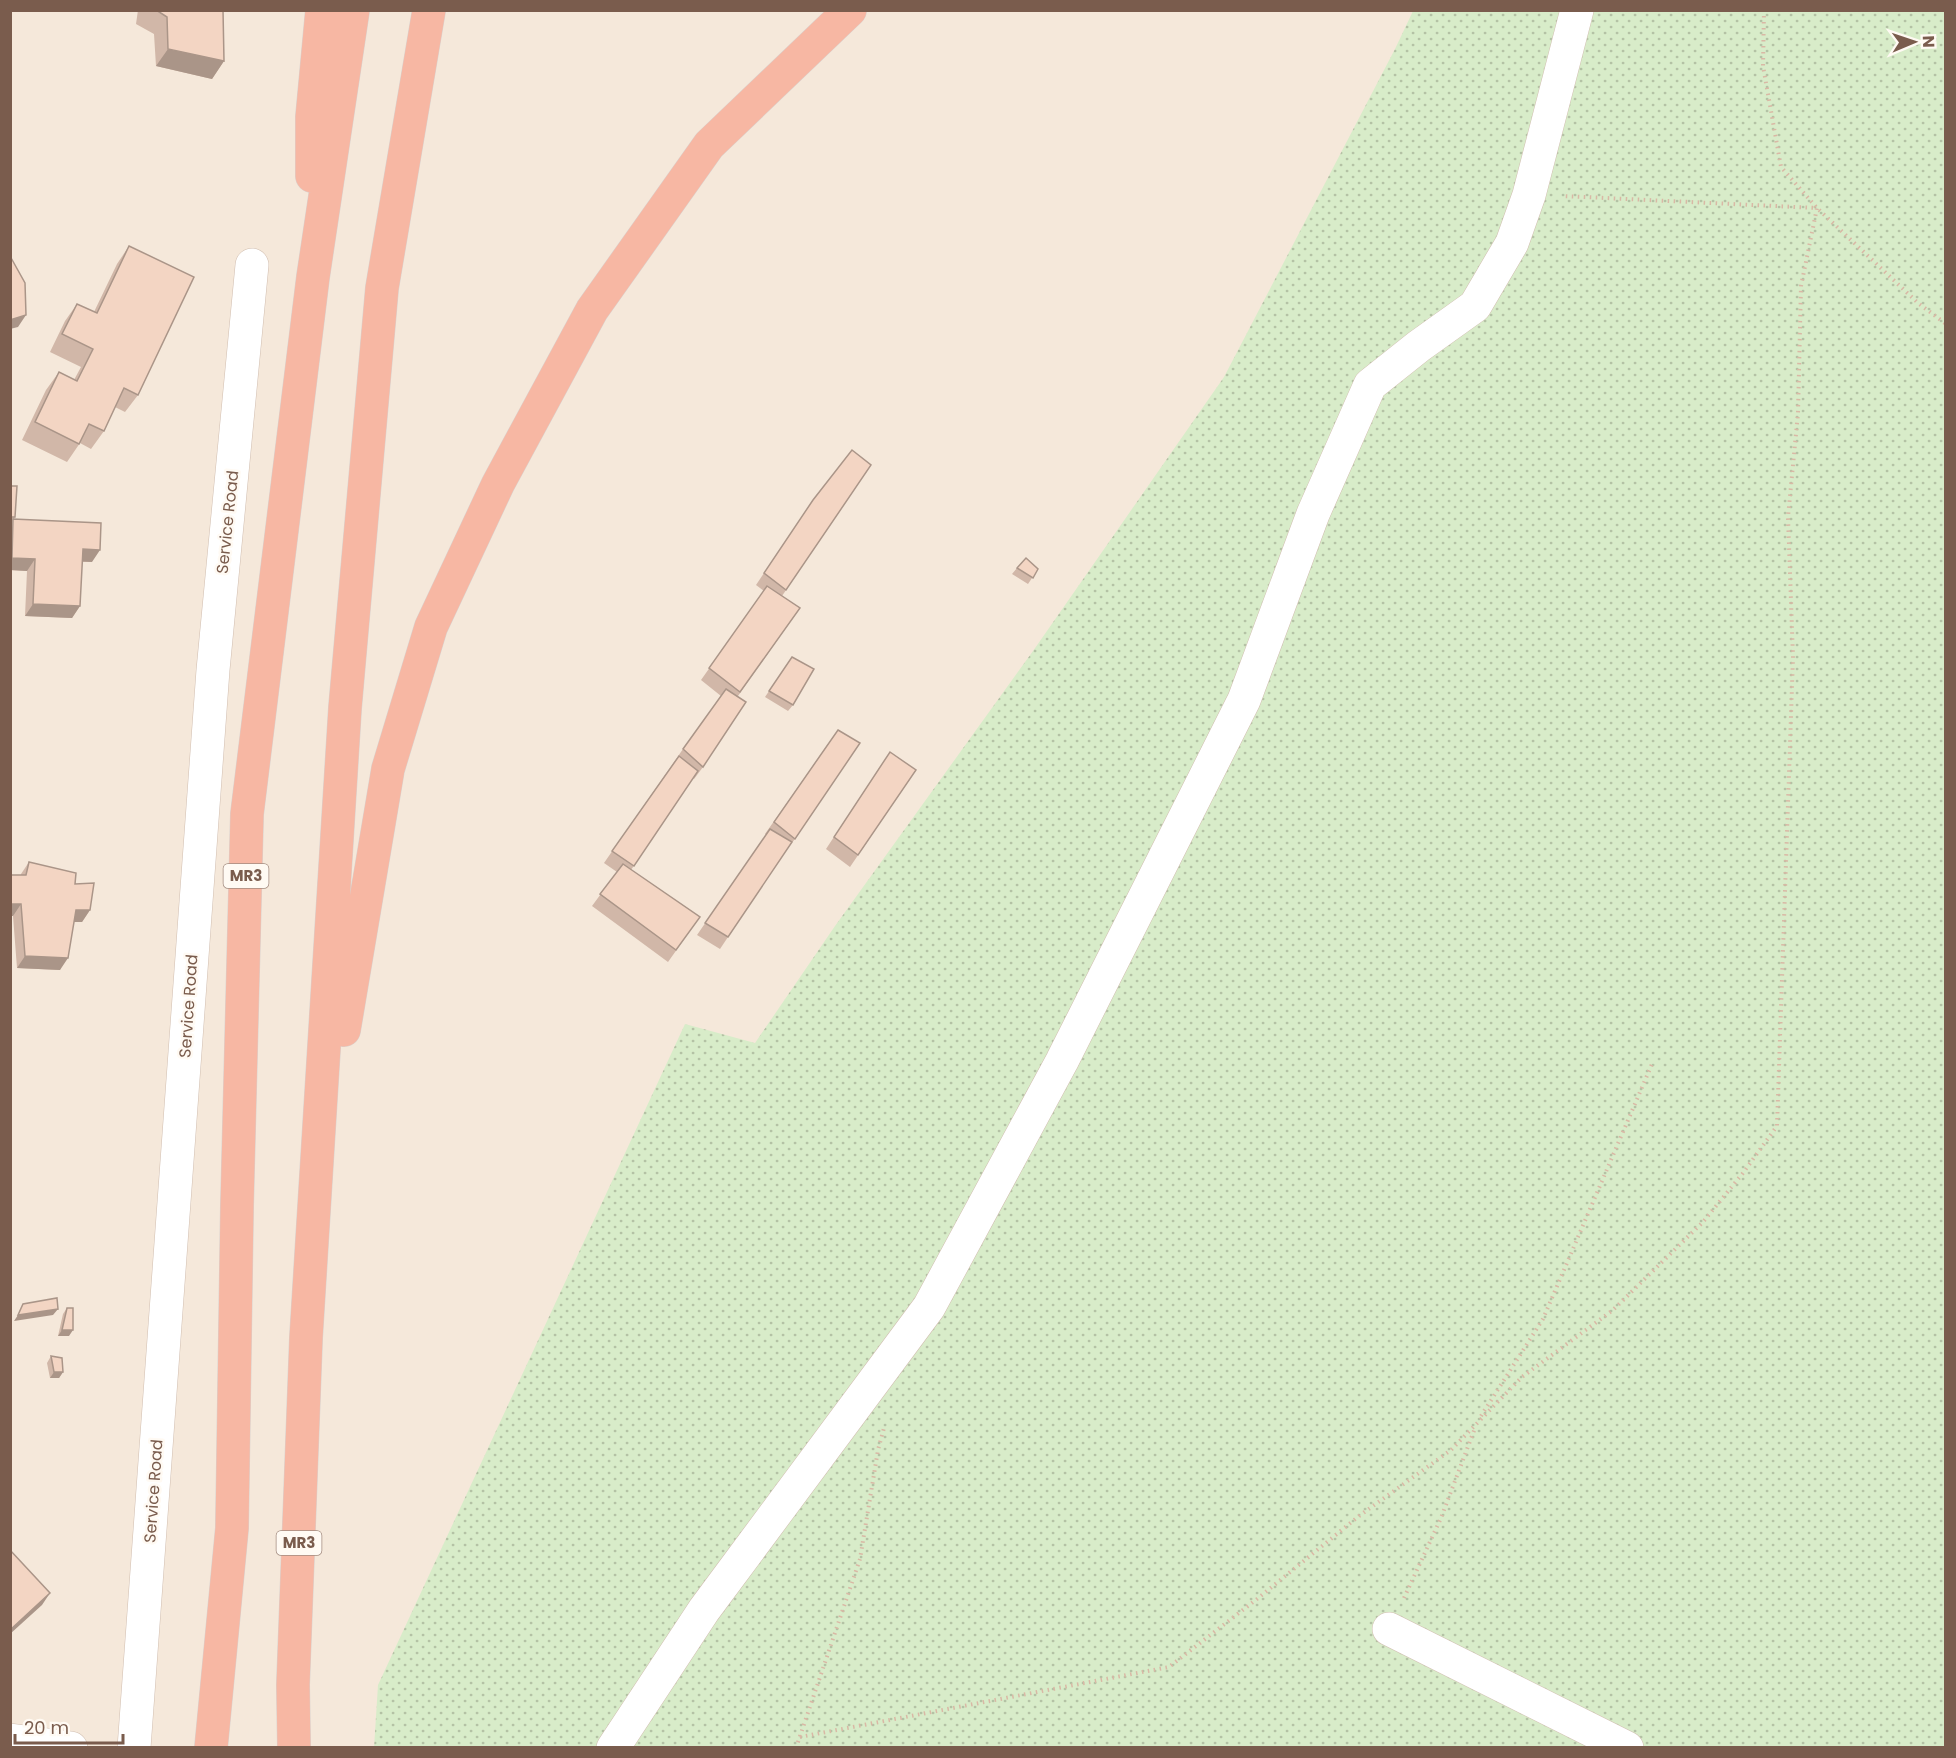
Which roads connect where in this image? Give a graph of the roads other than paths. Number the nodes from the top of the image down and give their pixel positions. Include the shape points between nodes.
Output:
1 (322, 10) edge
2 (353, 10) edge
3 (429, 10) edge
4 (850, 10) edge
5 (1577, 10) edge
6 (252, 265) dead end
7 (313, 277) junction
8 (306, 1338) junction
9 (1389, 1629) road end
10 (10, 1740) edge
11 (71, 1748) edge
12 (134, 1748) edge
13 (211, 1748) edge
14 (294, 1748) edge
15 (613, 1748) edge
16 (1628, 1748) edge

1 - 7 highway via 312,117
2 - 7 highway, MR3
3 - 8 highway, MR3 via 382,288 345,708
4 - 8 highway via 709,146 592,310 498,484 431,627 386,781 343,1038
5 - 15 street via 1529,195 1512,243 1475,306 1370,385 1313,514 1244,700 1062,1061 929,1307 704,1610
6 - 12 street, Service Road via 213,670
7 - 13 highway, MR3 via 248,814 232,1528
8 - 14 highway, MR3
9 - 16 street
10 - 11 street

